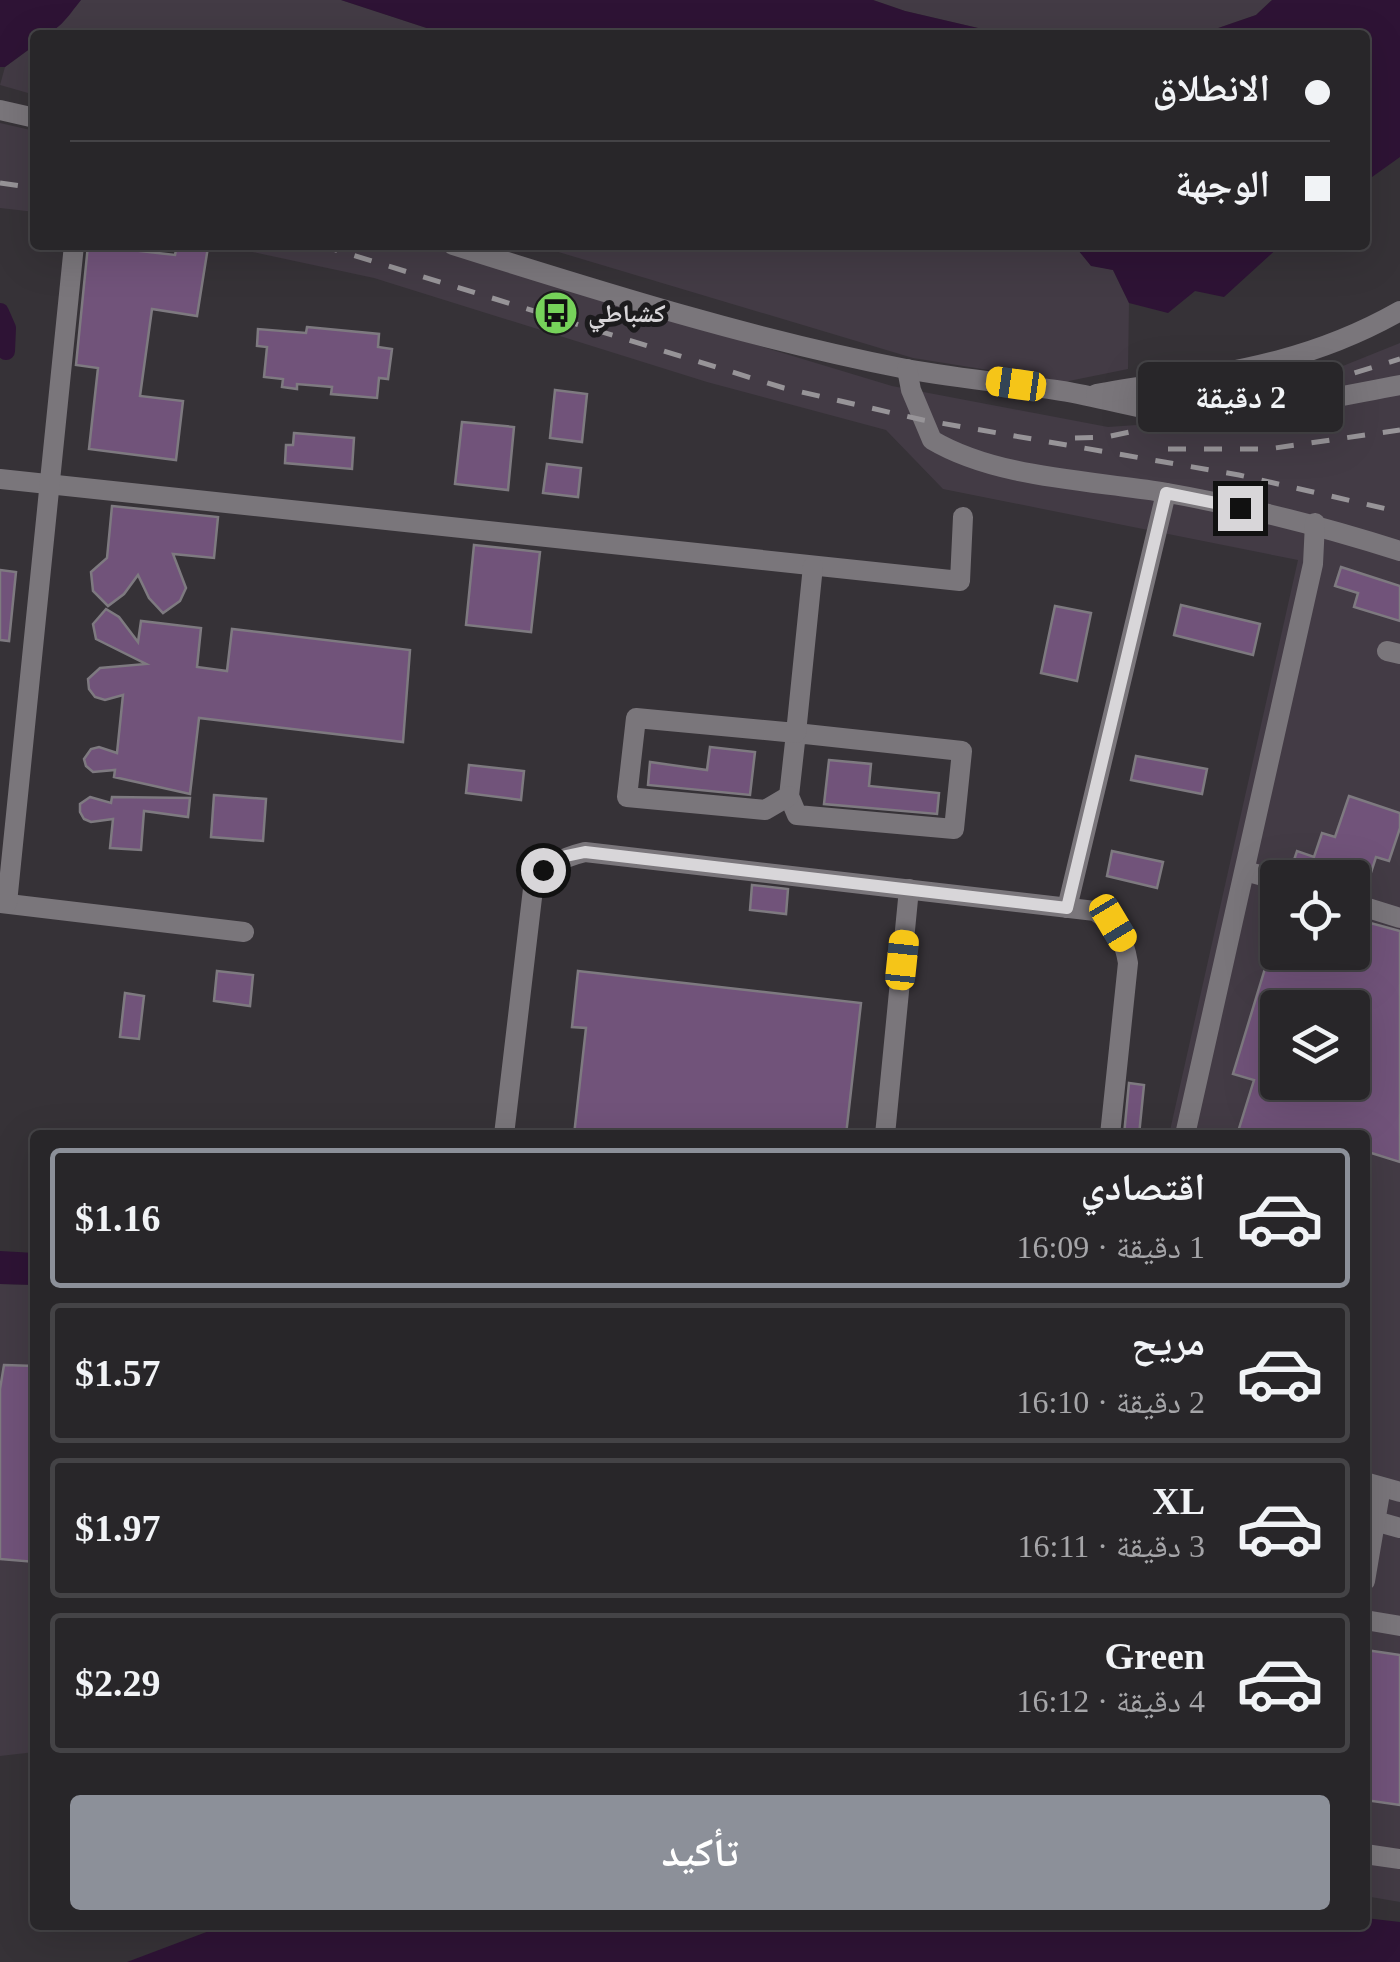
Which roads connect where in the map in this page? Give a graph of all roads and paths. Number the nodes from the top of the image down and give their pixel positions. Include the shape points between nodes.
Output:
1 (0, 110) edge
2 (30, 117) edge
3 (73, 250) edge
4 (469, 250) edge
5 (1400, 311) edge
6 (907, 369) junction
7 (1400, 385) edge
8 (1088, 395) junction
9 (0, 479) edge
10 (50, 484) junction
11 (1166, 493) junction
12 (963, 517) dead end
13 (1315, 524) junction
14 (1400, 551) edge
15 (813, 566) junction
16 (796, 733) junction
17 (789, 796) junction
18 (1245, 870) junction
19 (1260, 875) edge
20 (910, 890) junction
21 (3, 903) edge
22 (1067, 908) junction
23 (1370, 909) edge
24 (1400, 918) edge
25 (244, 932) dead end
26 (505, 1130) edge
27 (885, 1130) edge
28 (1111, 1130) edge
29 (1185, 1130) edge
30 (1382, 1487) edge
31 (1375, 1521) junction
32 (1400, 1528) edge
33 (1370, 1545) edge
34 (1370, 1621) edge
35 (1400, 1626) edge
36 (1370, 1855) edge
37 (1400, 1858) edge

1 - 2 street
3 - 10 street
4 - 6 street via 628,300
5 - 8 street via 1364,332 1254,369
6 - 8 street
6 - 11 street via 932,440 954,453
7 - 8 street via 1226,412 1144,409
9 - 10 street
10 - 15 street
10 - 21 street
11 - 13 street
11 - 22 street
12 - 15 street via 960,581
13 - 14 street
13 - 18 street via 1313,564
15 - 16 street
16 - 17 street
16 - 17 street via 636,718 628,797 765,810
16 - 17 street via 962,751 954,829 798,815
18 - 19 street
18 - 29 street
20 - 22 street
20 - 26 street via 585,852 566,856 543,870 533,889
20 - 27 street
21 - 25 street
22 - 28 street via 1095,911 1124,942 1128,963
23 - 24 street
30 - 31 street
31 - 32 street
31 - 33 street
34 - 35 street
36 - 37 street

